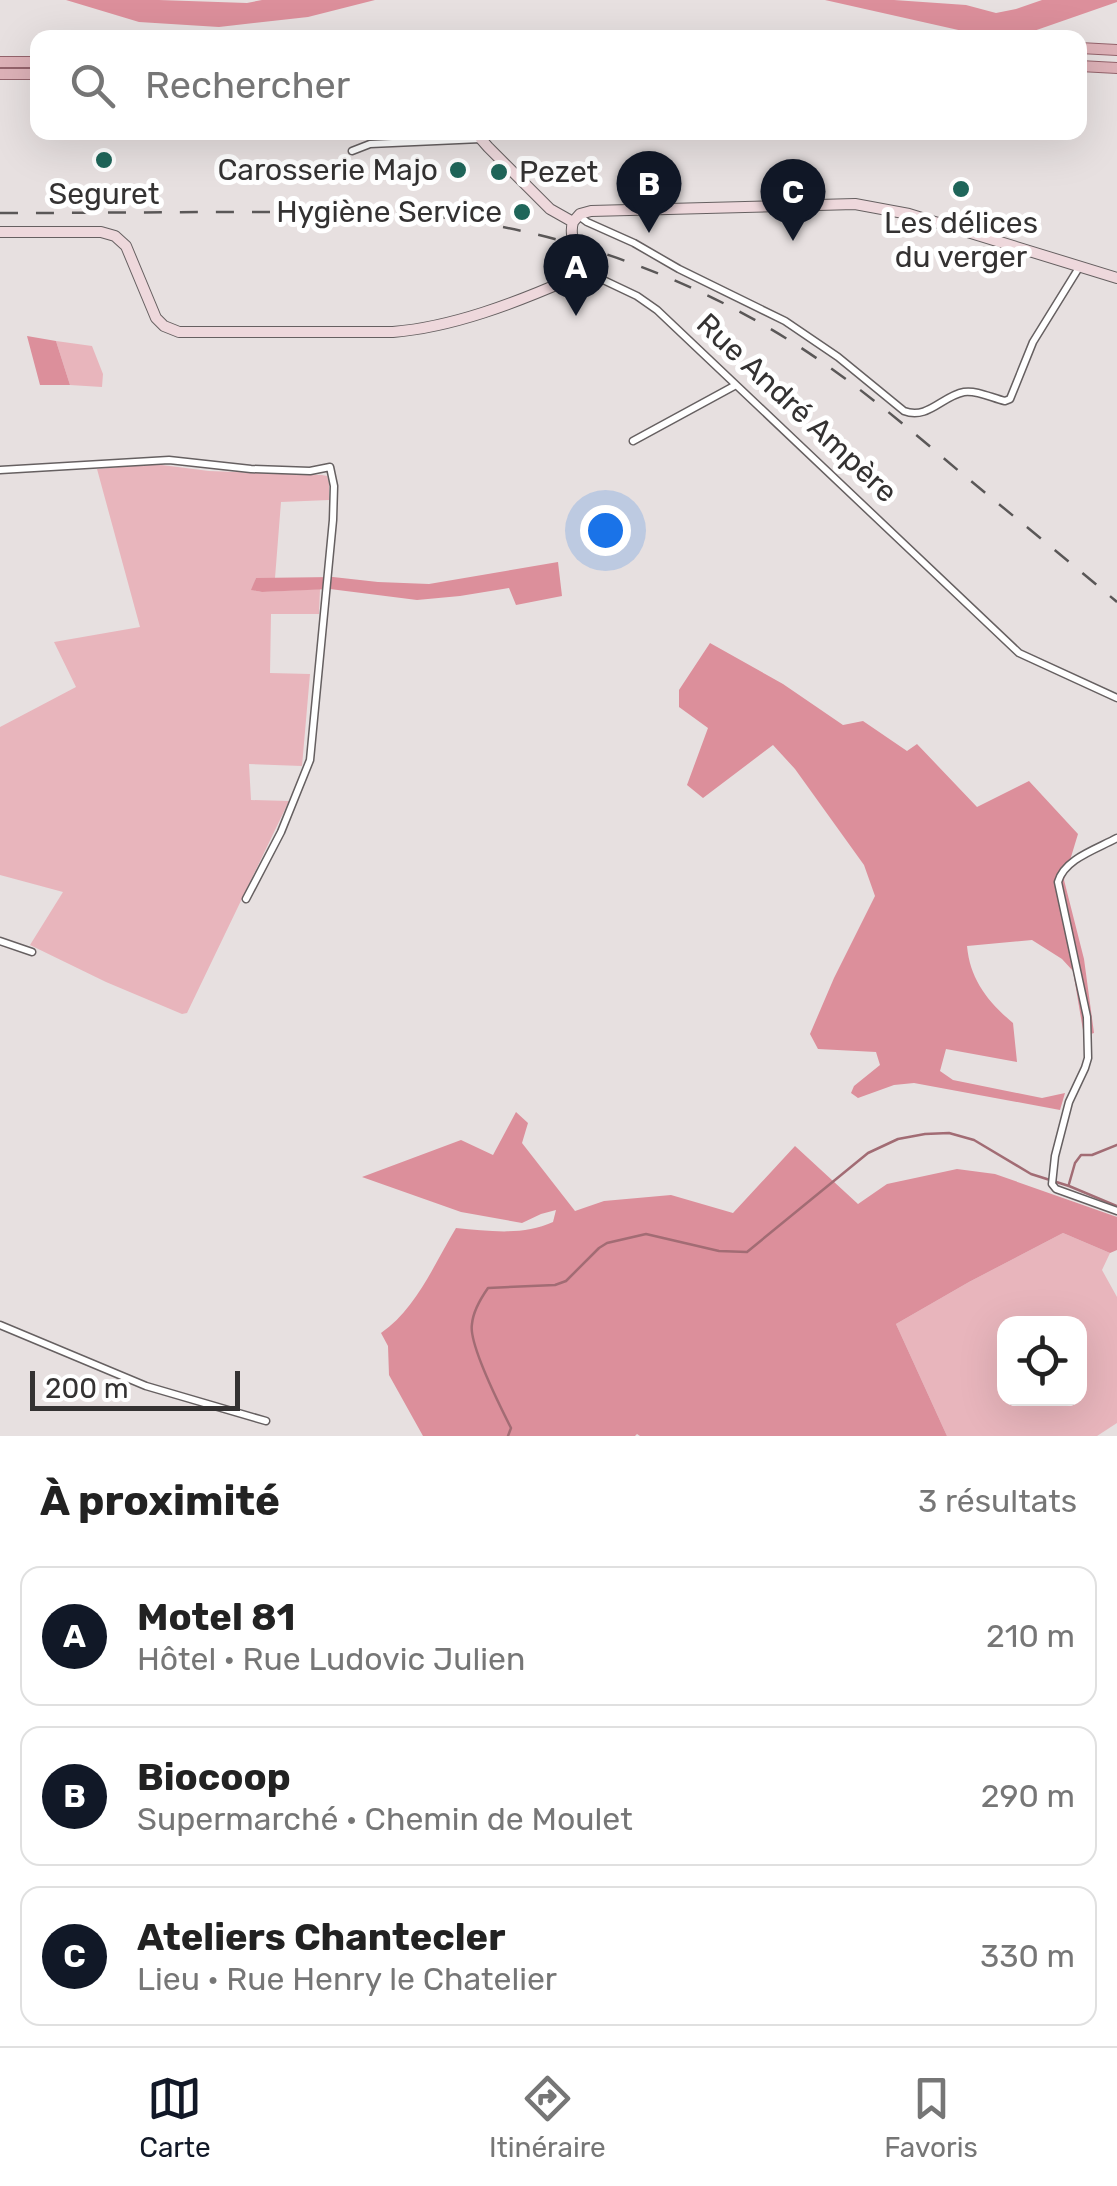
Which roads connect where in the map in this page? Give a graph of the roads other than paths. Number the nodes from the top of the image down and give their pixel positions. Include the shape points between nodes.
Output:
1 (1087, 48) edge
2 (1117, 50) edge
3 (0, 62) edge
4 (30, 62) edge
5 (1087, 66) edge
6 (1117, 68) edge
7 (0, 74) edge
8 (30, 74) edge
9 (421, 140) edge
10 (488, 140) edge
11 (352, 151) dead end
12 (576, 218) junction
13 (0, 232) edge
14 (1080, 266) junction
15 (578, 268) junction
16 (1117, 278) edge
17 (736, 386) junction
18 (633, 441) dead end
19 (0, 470) edge
20 (1117, 698) edge
21 (1117, 838) edge
22 (246, 899) dead end
23 (0, 940) edge
24 (32, 952) dead end
25 (1117, 1211) edge
26 (0, 1325) edge
27 (266, 1421) dead end

1 - 2 main road
3 - 4 main road
5 - 6 main road
7 - 8 main road
9 - 11 street
10 - 12 main road via 550,209
12 - 14 main road via 591,211 856,204
12 - 14 street via 786,321 911,414 966,392 1010,399 1036,336
12 - 15 main road via 571,235
13 - 15 main road via 116,236 156,318 184,333 422,329 567,280
14 - 16 main road
15 - 17 street, Rue André Ampère via 648,303
17 - 18 street
17 - 20 street, Rue André Ampère via 1019,653
19 - 22 street via 168,460 251,469 330,467 333,520 312,752
21 - 25 street via 1059,875 1088,1058 1069,1102 1052,1181 1056,1189
23 - 24 street
26 - 27 street via 146,1386

